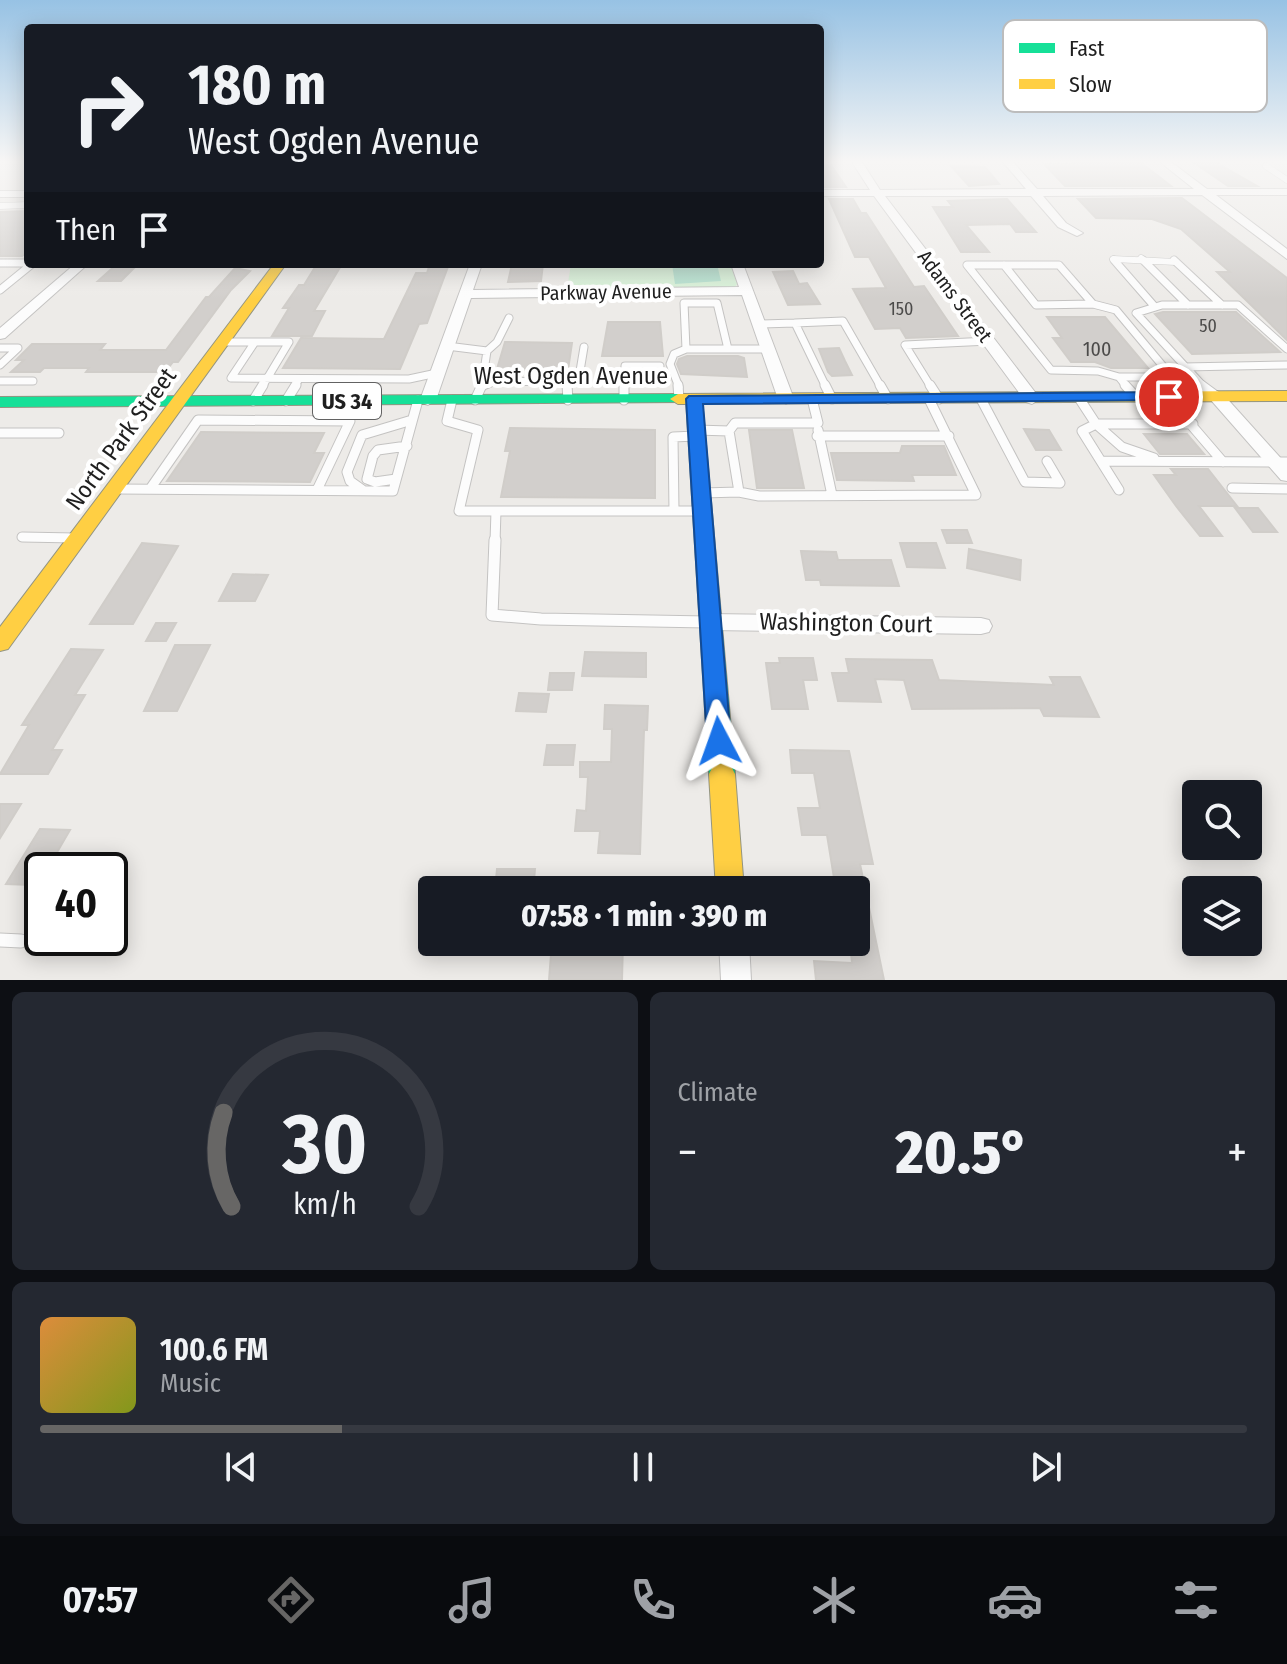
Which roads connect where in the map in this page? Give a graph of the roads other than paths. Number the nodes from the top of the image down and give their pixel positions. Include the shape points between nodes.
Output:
1 (888, 208) edge
2 (1048, 208) edge
3 (1225, 208) edge
4 (1077, 233) dead end
5 (1287, 255) edge
6 (1141, 258) junction
7 (0, 263) edge
8 (24, 264) edge
9 (1004, 265) junction
10 (25, 268) edge
11 (77, 268) edge
12 (277, 268) edge
13 (475, 268) edge
14 (738, 268) edge
15 (0, 290) edge
16 (747, 291) junction
17 (465, 294) junction
18 (706, 297) junction
19 (1093, 304) junction
20 (1188, 305) junction
21 (1222, 305) junction
22 (1155, 307) junction
23 (509, 318) dead end
24 (795, 323) junction
25 (759, 324) junction
26 (0, 335) edge
27 (989, 341) junction
28 (223, 342) junction
29 (255, 342) junction
30 (447, 346) junction
31 (584, 347) dead end
32 (0, 348) edge
33 (686, 349) junction
34 (728, 349) junction
35 (767, 349) junction
36 (1287, 349) edge
37 (487, 351) junction
38 (0, 365) edge
39 (660, 366) dead end
40 (1184, 367) junction
41 (1287, 367) edge
42 (437, 373) junction
43 (1119, 377) junction
44 (1151, 377) junction
45 (267, 378) junction
46 (299, 379) junction
47 (341, 379) junction
48 (391, 379) junction
49 (0, 381) edge
50 (33, 381) dead end
51 (478, 392) junction
52 (568, 392) junction
53 (1216, 396) junction
54 (1287, 396) edge
55 (1136, 397) junction
56 (1169, 397) junction
57 (1079, 398) junction
58 (687, 399) junction
59 (786, 399) junction
60 (812, 399) junction
61 (832, 399) junction
62 (888, 399) junction
63 (934, 399) junction
64 (981, 399) junction
65 (1032, 399) junction
66 (383, 400) junction
67 (423, 400) junction
68 (452, 400) junction
69 (624, 400) junction
70 (179, 401) junction
71 (244, 401) junction
72 (282, 401) junction
73 (341, 401) junction
74 (0, 402) edge
75 (224, 420) junction
76 (267, 420) junction
77 (412, 420) junction
78 (341, 421) junction
79 (818, 423) junction
80 (1096, 424) junction
81 (1193, 424) junction
82 (729, 431) junction
83 (0, 433) edge
84 (59, 433) dead end
85 (696, 433) junction
86 (817, 436) junction
87 (949, 436) junction
88 (407, 446) junction
89 (1047, 461) dead end
90 (1101, 461) junction
91 (1167, 462) junction
92 (1223, 462) junction
93 (1281, 462) edge
94 (1287, 476) edge
95 (396, 479) junction
96 (1232, 488) dead end
97 (114, 489) junction
98 (150, 489) junction
99 (1287, 489) edge
100 (317, 490) junction
101 (1119, 490) dead end
102 (364, 491) junction
103 (739, 492) junction
104 (832, 495) junction
105 (701, 502) junction
106 (496, 511) junction
107 (674, 511) junction
108 (22, 537) dead end
109 (78, 538) junction
110 (710, 622) junction
111 (981, 626) dead end
112 (0, 643) edge
113 (729, 876) edge
114 (0, 940) edge
115 (21, 941) dead end
116 (735, 956) edge
117 (736, 980) edge

1 - 27 street, Adams Street
2 - 4 street
3 - 5 street
6 - 20 lane
6 - 21 lane via 1174,260
6 - 22 lane via 1111,261
7 - 8 lane
9 - 19 lane via 1059,265
9 - 19 lane via 1036,305
9 - 43 lane via 967,265 1051,370
10 - 15 lane
11 - 26 street
12 - 28 main road, North Park Street
13 - 17 street
14 - 16 street
16 - 18 street, Parkway Avenue
16 - 25 street
17 - 18 street, Parkway Avenue
17 - 30 street
18 - 33 lane via 684,303
18 - 34 lane via 717,303
19 - 44 lane via 1116,310 1167,371
20 - 21 lane
20 - 22 lane
21 - 36 lane via 1238,305
22 - 40 lane via 1136,313
23 - 37 lane
24 - 25 lane
24 - 61 lane
24 - 62 lane via 843,321
25 - 35 street
27 - 63 lane via 905,345
27 - 65 street, Adams Street
28 - 29 lane
28 - 70 main road, North Park Street
29 - 45 lane via 289,342
29 - 45 lane via 231,378
30 - 37 lane
30 - 42 street
31 - 52 lane via 580,371
32 - 38 lane via 18,348
33 - 34 lane
33 - 58 lane via 674,354 670,364
34 - 35 lane
35 - 59 street
37 - 51 lane
39 - 69 lane via 625,366
40 - 41 lane
40 - 53 lane
42 - 48 lane
42 - 67 street
43 - 44 lane
43 - 55 lane
44 - 56 lane
45 - 46 lane
45 - 71 lane
46 - 47 lane
46 - 72 lane
47 - 48 lane
47 - 73 lane
48 - 66 lane
49 - 50 lane
51 - 52 main road, West Ogden Avenue / US 34
51 - 68 main road, West Ogden Avenue / US 34
52 - 69 main road, West Ogden Avenue / US 34
53 - 54 main road, West Ogden Avenue / US 34
53 - 56 main road, West Ogden Avenue / US 34
53 - 93 street
55 - 56 main road, West Ogden Avenue / US 34
55 - 57 main road, West Ogden Avenue / US 34
56 - 81 lane
57 - 65 main road, West Ogden Avenue / US 34
57 - 80 lane
58 - 59 main road, West Ogden Avenue / US 34
58 - 69 main road, West Ogden Avenue / US 34
58 - 85 main road
59 - 60 main road, West Ogden Avenue / US 34
60 - 61 main road, West Ogden Avenue / US 34
60 - 79 lane
61 - 62 main road, West Ogden Avenue / US 34
62 - 63 main road, West Ogden Avenue / US 34
63 - 64 main road, West Ogden Avenue / US 34
63 - 87 lane
64 - 65 main road, West Ogden Avenue / US 34
64 - 89 lane via 1025,482 1060,483
66 - 67 main road, West Ogden Avenue / US 34
66 - 73 main road, West Ogden Avenue / US 34
67 - 68 main road, West Ogden Avenue / US 34
67 - 77 lane
68 - 106 lane via 447,421 478,430 459,511
70 - 71 main road, West Ogden Avenue / US 34
70 - 74 main road, West Ogden Avenue / US 34
70 - 97 main road, North Park Street
71 - 72 main road, West Ogden Avenue / US 34
71 - 75 lane
72 - 73 main road, West Ogden Avenue / US 34
72 - 76 lane
73 - 78 lane
75 - 76 lane
75 - 98 lane via 198,420
76 - 78 lane
77 - 88 lane
77 - 102 lane via 362,435 347,472
78 - 100 lane via 350,421
79 - 82 lane via 735,423
79 - 86 lane
80 - 81 lane
80 - 90 lane via 1082,431
80 - 91 lane via 1122,447
81 - 92 lane
82 - 85 lane
82 - 103 lane
83 - 84 lane
85 - 105 main road
85 - 107 lane via 673,437
86 - 87 lane
86 - 104 lane
87 - 104 lane via 976,495
88 - 95 lane
88 - 95 lane via 378,450 367,479
90 - 91 lane
90 - 101 lane
91 - 92 lane
92 - 93 lane
93 - 94 street
95 - 102 lane via 393,491
96 - 99 lane
97 - 98 lane
97 - 109 main road, North Park Street
98 - 100 lane
100 - 102 lane
103 - 104 lane
103 - 105 lane
105 - 107 lane
105 - 110 main road
106 - 107 lane
106 - 110 lane via 492,615
108 - 109 lane
109 - 112 main road, North Park Street
110 - 111 street, Washington Court
110 - 113 main road
114 - 115 lane
116 - 117 street

